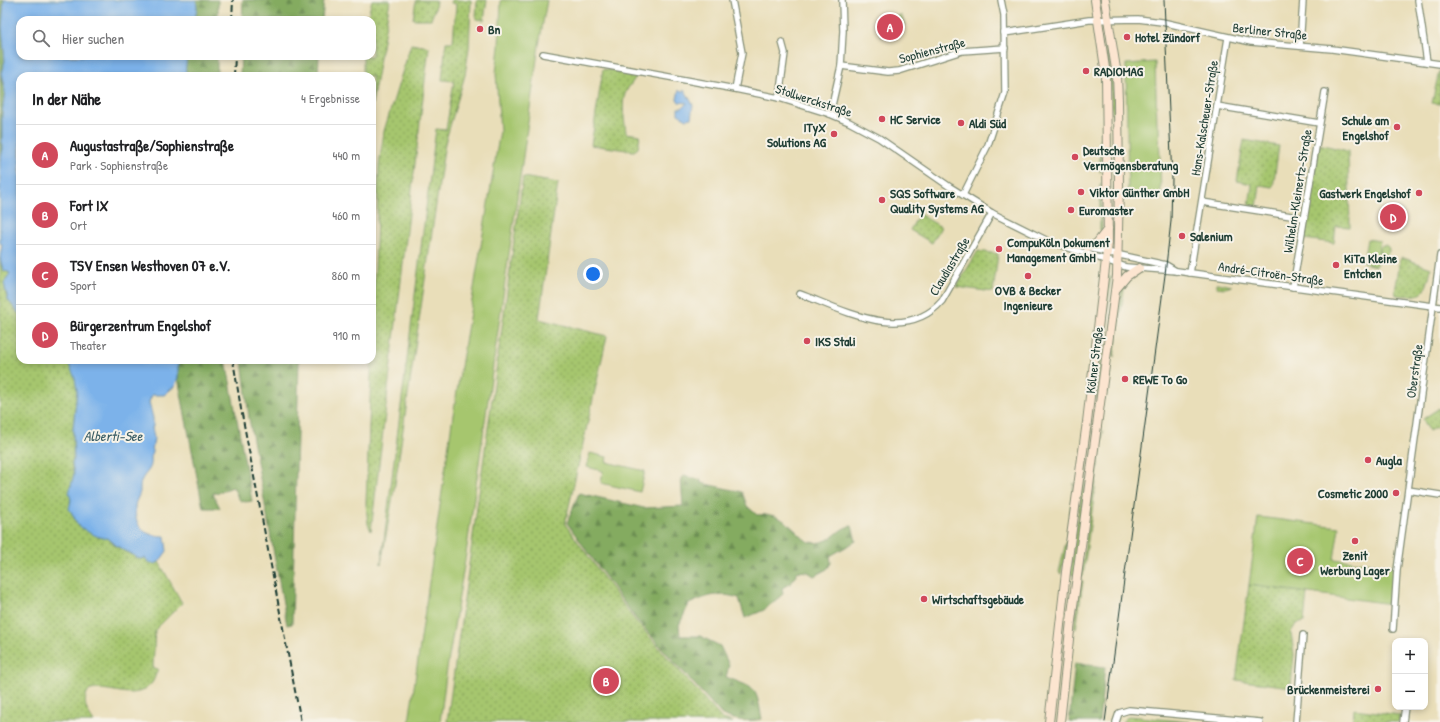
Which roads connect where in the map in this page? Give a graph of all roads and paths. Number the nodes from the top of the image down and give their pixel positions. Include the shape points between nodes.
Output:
1 (732, 0) edge
2 (842, 0) edge
3 (1001, 0) edge
4 (1095, 0) edge
5 (1105, 0) edge
6 (1303, 0) edge
7 (1418, 0) edge
8 (1108, 18) junction
9 (1098, 19) junction
10 (1004, 33) junction
11 (1228, 38) junction
12 (782, 42) dead end
13 (1300, 46) junction
14 (1005, 48) junction
15 (543, 54) dead end
16 (1427, 62) junction
17 (1440, 64) edge
18 (842, 66) junction
19 (735, 89) junction
20 (1325, 92) dead end
21 (779, 98) junction
22 (1218, 106) junction
23 (830, 114) junction
24 (1319, 123) junction
25 (962, 195) junction
26 (1202, 202) junction
27 (992, 213) junction
28 (1304, 218) junction
29 (1108, 229) junction
30 (1088, 248) junction
31 (1072, 249) junction
32 (1108, 251) junction
33 (1118, 254) junction
34 (1440, 255) edge
35 (1107, 260) junction
36 (1118, 264) junction
37 (1139, 268) junction
38 (1177, 271) junction
39 (1190, 273) junction
40 (1293, 287) junction
41 (1115, 290) junction
42 (800, 294) dead end
43 (1437, 307) edge
44 (1088, 416) junction
45 (1099, 418) junction
46 (1408, 490) junction
47 (1440, 495) edge
48 (1394, 629) dead end
49 (1303, 635) dead end
50 (1405, 710) edge
51 (1049, 722) edge
52 (1060, 722) edge
53 (1116, 722) edge
54 (1260, 722) edge
55 (1296, 722) edge
56 (1403, 722) edge

1 - 19 street via 742,53
2 - 18 street
3 - 10 street
4 - 9 main road, Kölner Straße
5 - 8 main road, Kölner Straße
6 - 13 street
7 - 16 street
8 - 9 street, Berliner Straße
8 - 11 street, Berliner Straße via 1162,22
8 - 33 main road, Kölner Straße via 1117,75
9 - 10 street, Berliner Straße
9 - 29 main road, Kölner Straße via 1106,75
10 - 14 street
11 - 13 street, Berliner Straße
11 - 22 street, Hans-Kalscheuer-Straße
12 - 21 street via 785,53
13 - 16 street, Berliner Straße
14 - 18 street, Sophienstraße via 962,51 899,71
14 - 25 street via 1005,93 988,146
15 - 19 street, Stollwerckstraße
16 - 17 street, Berliner Straße
18 - 23 street
19 - 21 street, Stollwerckstraße
20 - 24 street, Wilhelm-Kleinertz-Straße
21 - 23 street, Stollwerckstraße
22 - 24 street, Wilhelm-Kleinertz-Straße
22 - 26 street, Hans-Kalscheuer-Straße
23 - 25 street, Stollwerckstraße via 879,138
24 - 28 street, Wilhelm-Kleinertz-Straße
25 - 27 street, Stollwerckstraße
26 - 28 street
26 - 39 street, Hans-Kalscheuer-Straße
27 - 31 street, Stollwerckstraße via 1048,241
27 - 42 street, Claudiastraße via 942,300 921,317 904,322 881,321
28 - 40 street, Wilhelm-Kleinertz-Straße
29 - 30 main road via 1099,241
29 - 32 main road, Kölner Straße
30 - 31 street, Stollwerckstraße
30 - 32 street, Stollwerckstraße
31 - 35 street, Stollwerckstraße
32 - 33 street, Stollwerckstraße
32 - 35 main road, Kölner Straße
33 - 36 main road, Kölner Straße
33 - 38 street, André-Citroën-Straße via 1166,265
34 - 43 street, Oberstraße
35 - 36 street, Stollwerckstraße
35 - 44 main road, Kölner Straße
36 - 37 street, André-Citroën-Straße
36 - 41 main road, Kölner Straße
37 - 38 street, André-Citroën-Straße
37 - 41 main road via 1126,276
38 - 39 street, André-Citroën-Straße
39 - 40 street, André-Citroën-Straße
40 - 43 street, André-Citroën-Straße
41 - 45 main road, Kölner Straße
43 - 46 street, Oberstraße
44 - 45 main road
44 - 51 main road, Kölner Straße via 1066,572
45 - 52 main road, Kölner Straße via 1070,628
46 - 47 street
46 - 48 street, Oberstraße via 1397,570
49 - 55 street
50 - 56 street
53 - 54 street via 1119,713 1130,710

